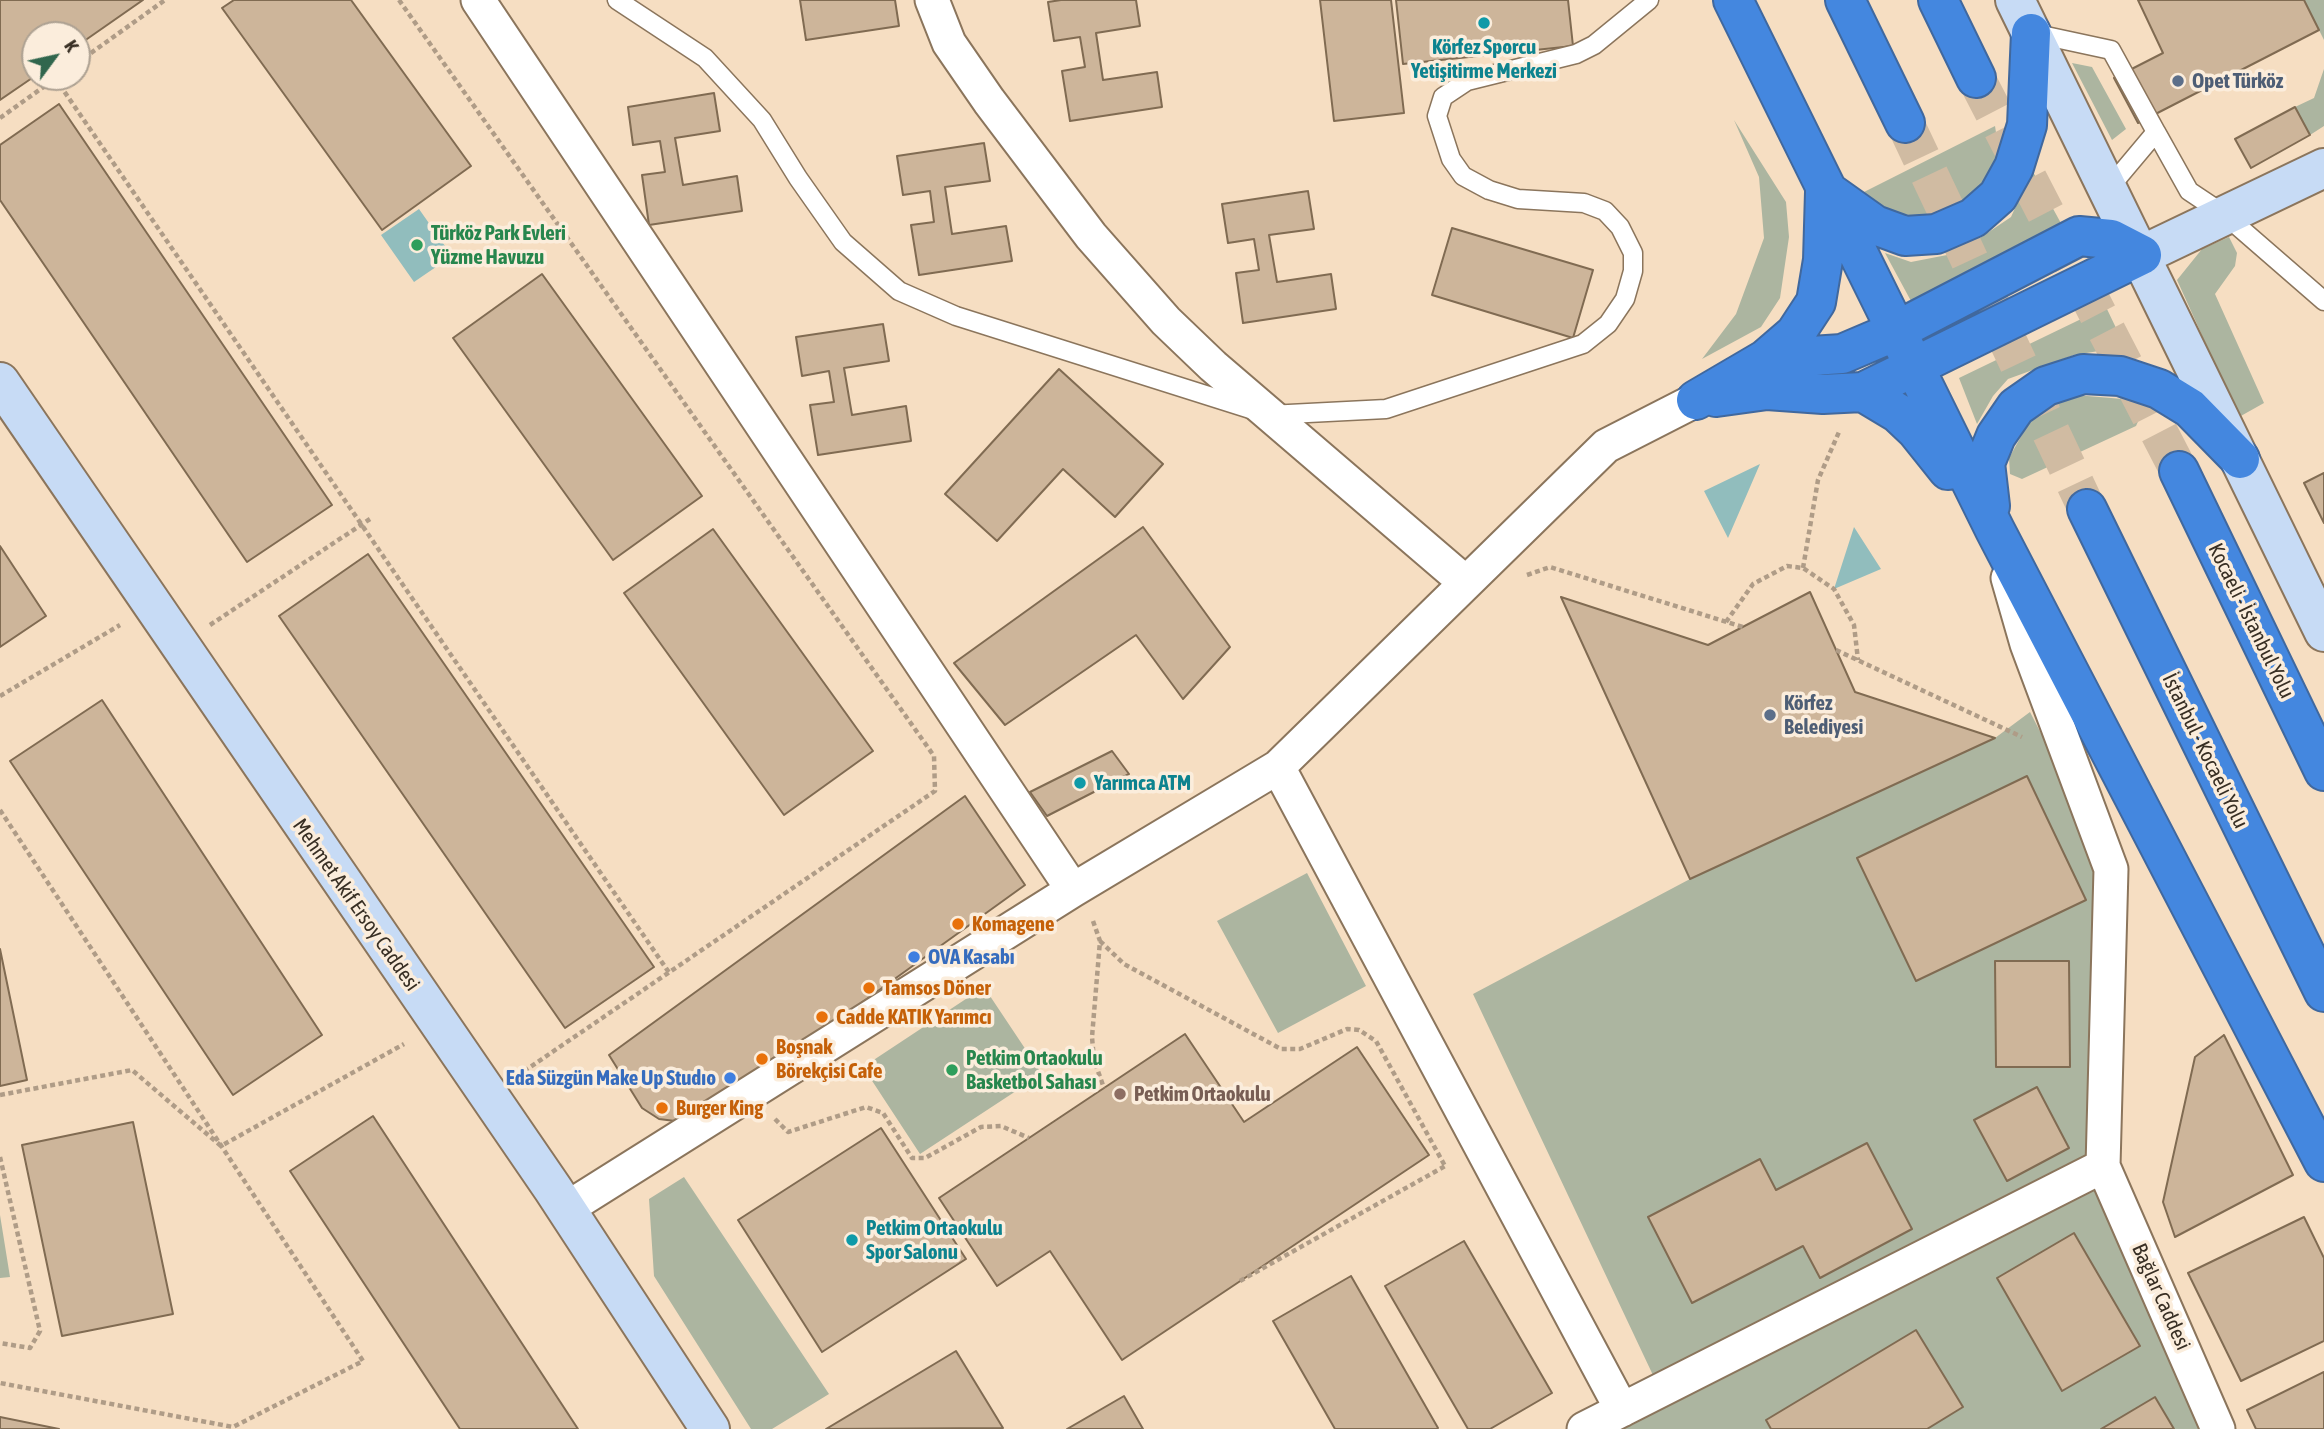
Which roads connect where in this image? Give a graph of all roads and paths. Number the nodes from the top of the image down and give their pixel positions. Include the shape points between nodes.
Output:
1 (166, 0) edge
2 (399, 0) edge
3 (478, 0) edge
4 (617, 0) edge
5 (932, 0) edge
6 (1649, 0) edge
7 (1724, 0) edge
8 (1733, 0) edge
9 (1845, 0) edge
10 (1938, 0) edge
11 (2023, 16) edge
12 (1758, 49) junction
13 (91, 53) edge
14 (1976, 78) tunnel mouth
15 (38, 91) edge
16 (65, 91) edge
17 (0, 118) edge
18 (1905, 123) tunnel mouth
19 (2156, 132) junction
20 (2324, 168) edge
21 (2109, 188) junction
22 (1826, 190) junction
23 (2225, 215) junction
24 (2142, 255) junction
25 (2324, 301) edge
26 (1896, 331) junction
27 (1766, 359) junction
28 (1914, 367) junction
29 (0, 382) edge
30 (1863, 392) junction
31 (1696, 400) junction
32 (1269, 415) junction
33 (1837, 436) dead end
34 (2240, 459) junction
35 (2179, 471) tunnel mouth
36 (2087, 509) tunnel mouth
37 (370, 519) dead end
38 (361, 524) junction
39 (1995, 530) junction
40 (1803, 568) junction
41 (1522, 577) dead end
42 (1466, 583) junction
43 (1726, 622) junction
44 (120, 625) dead end
45 (1743, 627) dead end
46 (201, 631) dead end
47 (2324, 632) edge
48 (1836, 650) dead end
49 (1858, 660) junction
50 (0, 696) edge
51 (2009, 728) dead end
52 (1278, 767) junction
53 (2324, 771) edge
54 (0, 810) edge
55 (1073, 890) junction
56 (1100, 941) junction
57 (670, 974) junction
58 (2324, 992) edge
59 (404, 1044) dead end
60 (518, 1075) dead end
61 (1104, 1088) dead end
62 (0, 1095) edge
63 (770, 1114) dead end
64 (1029, 1138) dead end
65 (221, 1146) junction
66 (1481, 1146) junction
67 (0, 1157) edge
68 (2324, 1162) edge
69 (1446, 1166) junction
70 (2103, 1166) junction
71 (566, 1209) junction
72 (1240, 1281) dead end
73 (0, 1343) edge
74 (0, 1383) edge
75 (1622, 1410) junction
76 (710, 1429) edge
77 (1584, 1429) edge
78 (2218, 1429) edge

1 - 13 path
2 - 57 path via 934,756 935,791
3 - 55 street
4 - 32 lane via 705,58 762,120 843,242 899,291 956,316
5 - 32 street via 949,43 1091,236 1166,321
6 - 32 lane via 1576,54 1467,81 1443,97 1437,116 1451,159 1463,176 1518,199 1584,203 1605,211 1620,227 1633,253 1633,271 1625,299 1608,324 1583,344 1386,409
7 - 12 street
8 - 12 highway
9 - 18 highway
10 - 14 highway
11 - 19 lane via 2112,50
11 - 21 main road
11 - 22 highway via 2027,125 1998,196 1973,218 1936,234 1905,236 1875,225
12 - 22 highway
15 - 17 path
16 - 38 path
19 - 21 lane
19 - 23 lane via 2189,191
20 - 23 main road
21 - 24 main road
22 - 26 highway
22 - 27 highway via 1816,302 1795,334
23 - 24 main road
23 - 25 lane
24 - 26 highway via 2111,239 2078,236
24 - 28 highway
24 - 34 main road
26 - 27 highway via 1842,354
26 - 28 highway
27 - 31 highway
28 - 30 highway
28 - 39 highway
29 - 71 main road, Mehmet Akif Ersoy Caddesi
30 - 31 highway via 1767,390
30 - 39 highway via 1916,430
31 - 42 street via 1606,446
32 - 42 street
33 - 40 path via 1818,480
34 - 39 highway via 2190,408 2159,389 2120,376 2084,374 2046,386 2016,407 1996,436 1985,463
34 - 47 main road
35 - 53 highway, Kocaeli - İstanbul Yolu
36 - 58 highway, İstanbul - Kocaeli Yolu
37 - 38 path
38 - 46 path
38 - 57 path
39 - 68 highway
39 - 70 street via 2027,644 2111,869
40 - 43 path via 1787,566 1753,583
40 - 49 path via 1835,589 1854,625
41 - 43 path via 1550,566
42 - 52 street
43 - 45 path
44 - 50 path
48 - 49 path
49 - 51 path
52 - 55 street
52 - 66 street
54 - 65 path
55 - 56 path
55 - 71 street
56 - 61 path via 1092,1037
56 - 69 path via 1124,964 1281,1049 1300,1049 1346,1029 1359,1030 1376,1041
57 - 60 path
59 - 65 path
62 - 65 path via 132,1070
63 - 64 path via 788,1132 866,1107 883,1113 912,1158 925,1158 981,1127 1000,1126
65 - 74 path via 363,1361 233,1427
66 - 69 path
66 - 75 street
67 - 73 path via 40,1331 30,1348
69 - 72 path
70 - 75 street
70 - 78 street, Bağlar Caddesi
71 - 76 main road, Mehmet Akif Ersoy Caddesi
75 - 77 street

